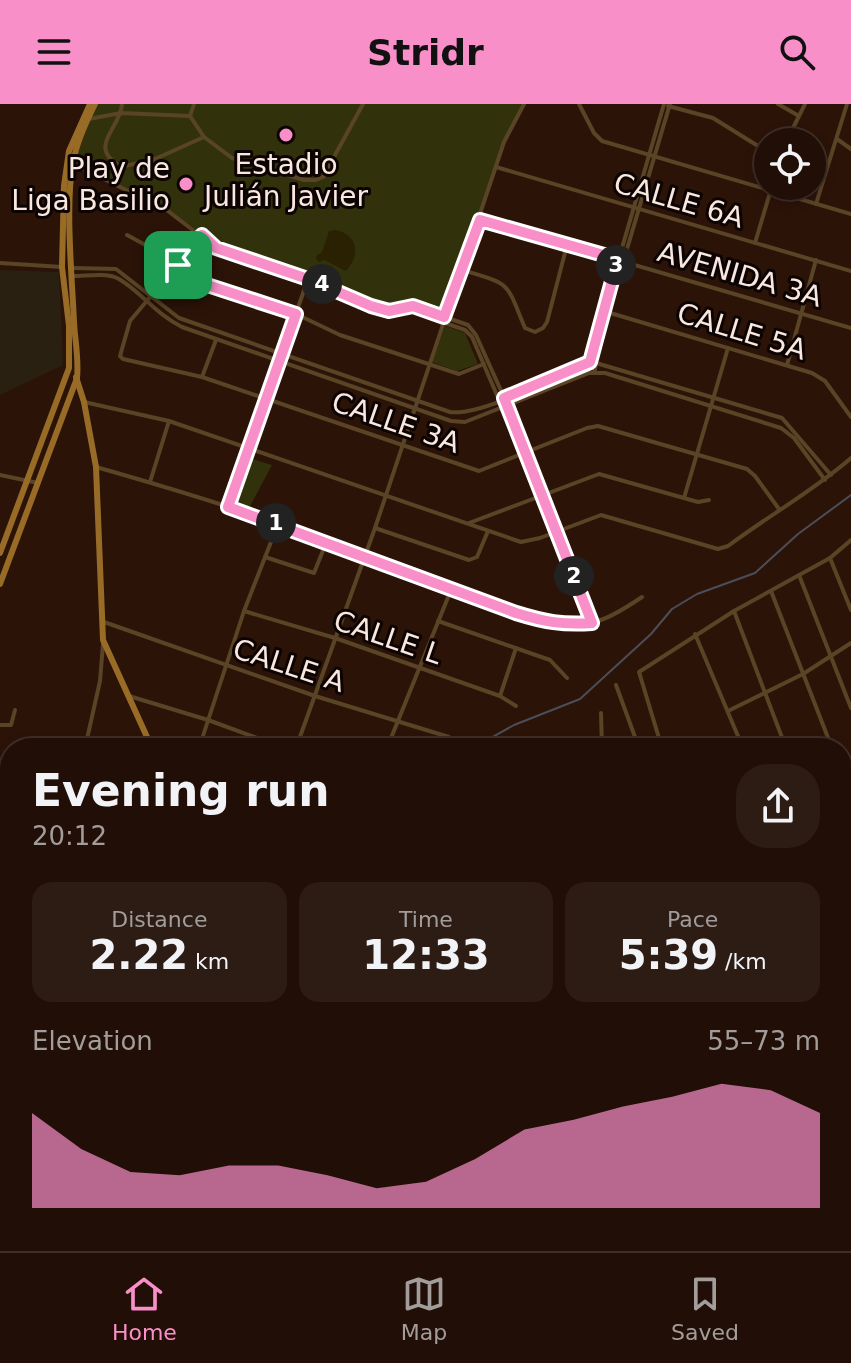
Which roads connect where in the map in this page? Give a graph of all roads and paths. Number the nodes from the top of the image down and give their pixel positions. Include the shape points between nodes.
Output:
1 (93, 104) edge
2 (122, 104) edge
3 (194, 104) edge
4 (363, 104) edge
5 (524, 104) edge
6 (579, 104) edge
7 (778, 104) edge
8 (805, 104) edge
9 (847, 104) edge
10 (666, 105) edge
11 (121, 113) junction
12 (190, 116) junction
13 (799, 116) junction
14 (843, 117) junction
15 (86, 118) junction
16 (851, 123) edge
17 (793, 128) edge
18 (204, 137) junction
19 (836, 138) junction
20 (754, 144) edge
21 (851, 149) edge
22 (651, 155) junction
23 (70, 162) junction
24 (496, 167) junction
25 (754, 183) edge
26 (768, 200) edge
27 (805, 200) edge
28 (816, 204) junction
29 (636, 208) junction
30 (851, 214) edge
31 (480, 220) junction
32 (127, 235) dead end
33 (202, 235) junction
34 (755, 243) junction
35 (567, 245) junction
36 (621, 260) junction
37 (816, 260) junction
38 (0, 263) edge
39 (178, 265) junction
40 (62, 267) junction
41 (73, 268) junction
42 (462, 270) junction
43 (851, 271) edge
44 (73, 276) junction
45 (308, 279) junction
46 (151, 296) junction
47 (145, 302) junction
48 (606, 312) junction
49 (802, 312) junction
50 (296, 314) junction
51 (443, 320) junction
52 (851, 328) edge
53 (216, 340) junction
54 (728, 348) junction
55 (282, 352) junction
56 (279, 362) junction
57 (590, 362) junction
58 (596, 363) junction
59 (485, 364) junction
60 (428, 365) junction
61 (787, 365) junction
62 (69, 368) junction
63 (591, 373) junction
64 (202, 377) junction
65 (77, 378) junction
66 (714, 398) junction
67 (265, 399) junction
68 (84, 402) junction
69 (416, 402) junction
70 (503, 402) junction
71 (712, 405) junction
72 (414, 409) junction
73 (851, 417) edge
74 (169, 421) junction
75 (401, 444) junction
76 (249, 447) junction
77 (522, 453) junction
78 (697, 454) junction
79 (851, 458) edge
80 (96, 467) junction
81 (0, 475) edge
82 (831, 475) junction
83 (28, 480) junction
84 (825, 480) junction
85 (150, 482) junction
86 (38, 483) junction
87 (386, 495) junction
88 (539, 496) junction
89 (684, 498) junction
90 (709, 500) dead end
91 (228, 507) junction
92 (779, 509) junction
93 (468, 523) junction
94 (278, 524) junction
95 (375, 528) junction
96 (488, 531) junction
97 (553, 532) junction
98 (851, 540) edge
99 (326, 543) junction
100 (0, 553) edge
101 (265, 557) junction
102 (364, 558) junction
103 (830, 558) junction
104 (2, 571) edge
105 (799, 575) junction
106 (0, 584) edge
107 (451, 590) junction
108 (771, 591) junction
109 (642, 597) dead end
110 (851, 610) edge
111 (244, 611) junction
112 (734, 611) junction
113 (438, 621) junction
114 (104, 622) junction
115 (589, 623) junction
116 (695, 634) junction
117 (335, 638) junction
118 (103, 640) junction
119 (851, 643) edge
120 (516, 648) junction
121 (831, 656) junction
122 (227, 665) junction
123 (418, 669) junction
124 (803, 674) junction
125 (567, 678) dead end
126 (616, 685) dead end
127 (765, 692) junction
128 (129, 696) junction
129 (315, 696) junction
130 (500, 696) junction
131 (516, 706) dead end
132 (851, 708) edge
133 (15, 710) dead end
134 (728, 711) junction
135 (601, 713) dead end
136 (397, 719) junction
137 (208, 720) junction
138 (0, 725) edge
139 (87, 738) edge
140 (148, 738) edge
141 (202, 738) edge
142 (257, 738) edge
143 (300, 738) edge
144 (390, 738) edge
145 (449, 738) edge
146 (602, 738) edge
147 (635, 738) edge
148 (659, 738) edge
149 (739, 738) edge
150 (782, 738) edge
151 (828, 738) edge

1 - 15 main road
2 - 11 street
3 - 12 street
4 - 18 street via 323,177 316,180 232,158
5 - 24 street
6 - 22 street via 597,138
7 - 13 street
8 - 13 street
9 - 14 street
10 - 20 street via 713,118
10 - 22 street
11 - 12 street
11 - 15 street
11 - 18 street via 104,148 121,167 155,159
12 - 18 street
13 - 17 street
14 - 16 street
14 - 19 street
15 - 23 main road
19 - 21 street
19 - 28 street
22 - 25 street
22 - 29 street
23 - 33 street via 168,211
23 - 40 main road via 64,186
23 - 41 main road
24 - 29 street, CALLE 6A
24 - 31 street
26 - 34 street
27 - 28 street
28 - 30 street
29 - 34 street, CALLE 6A
29 - 36 street
31 - 35 street, AVENIDA 3A
31 - 42 street
32 - 39 street
33 - 39 street
33 - 45 street via 216,248
34 - 37 street, CALLE 6A
35 - 36 street, AVENIDA 3A
35 - 42 street via 547,322 535,332 525,328 504,282
36 - 48 street
36 - 49 street, AVENIDA 3A
37 - 43 street, CALLE 6A
37 - 49 street
38 - 40 street
39 - 46 street
39 - 50 street via 195,281
40 - 62 main road
41 - 44 main road
41 - 46 street via 116,269
42 - 51 street
44 - 47 street via 119,279
44 - 65 main road
45 - 50 street
45 - 51 street via 389,311 413,306
46 - 47 street
46 - 55 street via 179,318
47 - 53 street via 177,325
47 - 64 street, CALLE 3A via 130,321 120,356
48 - 54 street, CALLE 5A
48 - 57 street
48 - 58 street
49 - 52 street, AVENIDA 3A
49 - 61 street
50 - 55 street
50 - 60 street
51 - 59 street via 468,325
51 - 60 street
53 - 56 street
53 - 64 street
54 - 61 street, CALLE 5A
54 - 66 street
55 - 56 street
55 - 69 street
56 - 67 street
56 - 72 street
57 - 58 street
57 - 63 street
57 - 70 street
58 - 63 street
58 - 66 street
59 - 60 street via 459,374
59 - 70 street
60 - 69 street
61 - 73 street, CALLE 5A via 825,381
62 - 65 main road
62 - 83 main road
63 - 70 street
63 - 71 street
64 - 67 street, CALLE 3A
65 - 68 main road
65 - 86 main road
66 - 71 street
66 - 82 street via 786,420
67 - 75 street, CALLE 3A
67 - 76 street
68 - 74 street
68 - 80 main road
69 - 70 street via 457,413
69 - 72 street
70 - 72 street via 465,422
70 - 77 street
71 - 78 street
71 - 84 street via 789,433
72 - 75 street
74 - 76 street
74 - 85 street
75 - 77 street, CALLE 3A via 479,471
75 - 87 street
76 - 87 street
76 - 91 street
77 - 78 street, CALLE 3A via 598,426
77 - 88 street
78 - 89 street
78 - 92 street, CALLE 3A via 747,469
79 - 82 street
80 - 85 street
80 - 114 main road
81 - 83 street
82 - 84 street
83 - 86 street
83 - 100 main road
84 - 92 street
85 - 91 street
86 - 104 main road
87 - 93 street
87 - 95 street
88 - 89 street via 599,474
88 - 93 street
88 - 97 street
89 - 90 street
91 - 94 street
92 - 97 street via 718,549 601,515
93 - 96 street
94 - 99 street
94 - 101 street
95 - 96 street via 469,560 477,557
95 - 102 street
96 - 97 street via 521,542
97 - 115 street
98 - 103 street
99 - 101 street via 314,573
99 - 102 street
101 - 111 street
102 - 107 street
102 - 117 street
103 - 105 street
103 - 110 street
104 - 106 main road
105 - 108 street
105 - 121 street
107 - 113 street
107 - 115 street via 551,623
108 - 112 street
108 - 124 street
109 - 115 street via 605,621
111 - 117 street, CALLE L
111 - 122 street
112 - 116 street
112 - 127 street
113 - 120 street
113 - 123 street
114 - 118 main road
114 - 122 street, CALLE A
116 - 134 street
116 - 148 street via 639,672
117 - 123 street, CALLE L
117 - 129 street
118 - 128 main road
118 - 139 street
119 - 121 street
120 - 125 street via 550,660
120 - 130 street
121 - 124 street
121 - 132 street
122 - 129 street, CALLE A
122 - 137 street
123 - 130 street, CALLE L
123 - 136 street
124 - 127 street
124 - 151 street
126 - 147 street
127 - 134 street
127 - 150 street
128 - 137 street
128 - 140 main road
129 - 136 street, CALLE A
129 - 143 street
130 - 131 street, CALLE L
133 - 138 street via 11,725
134 - 149 street
135 - 146 street
136 - 144 street
136 - 145 street, CALLE A
137 - 141 street
137 - 142 street

